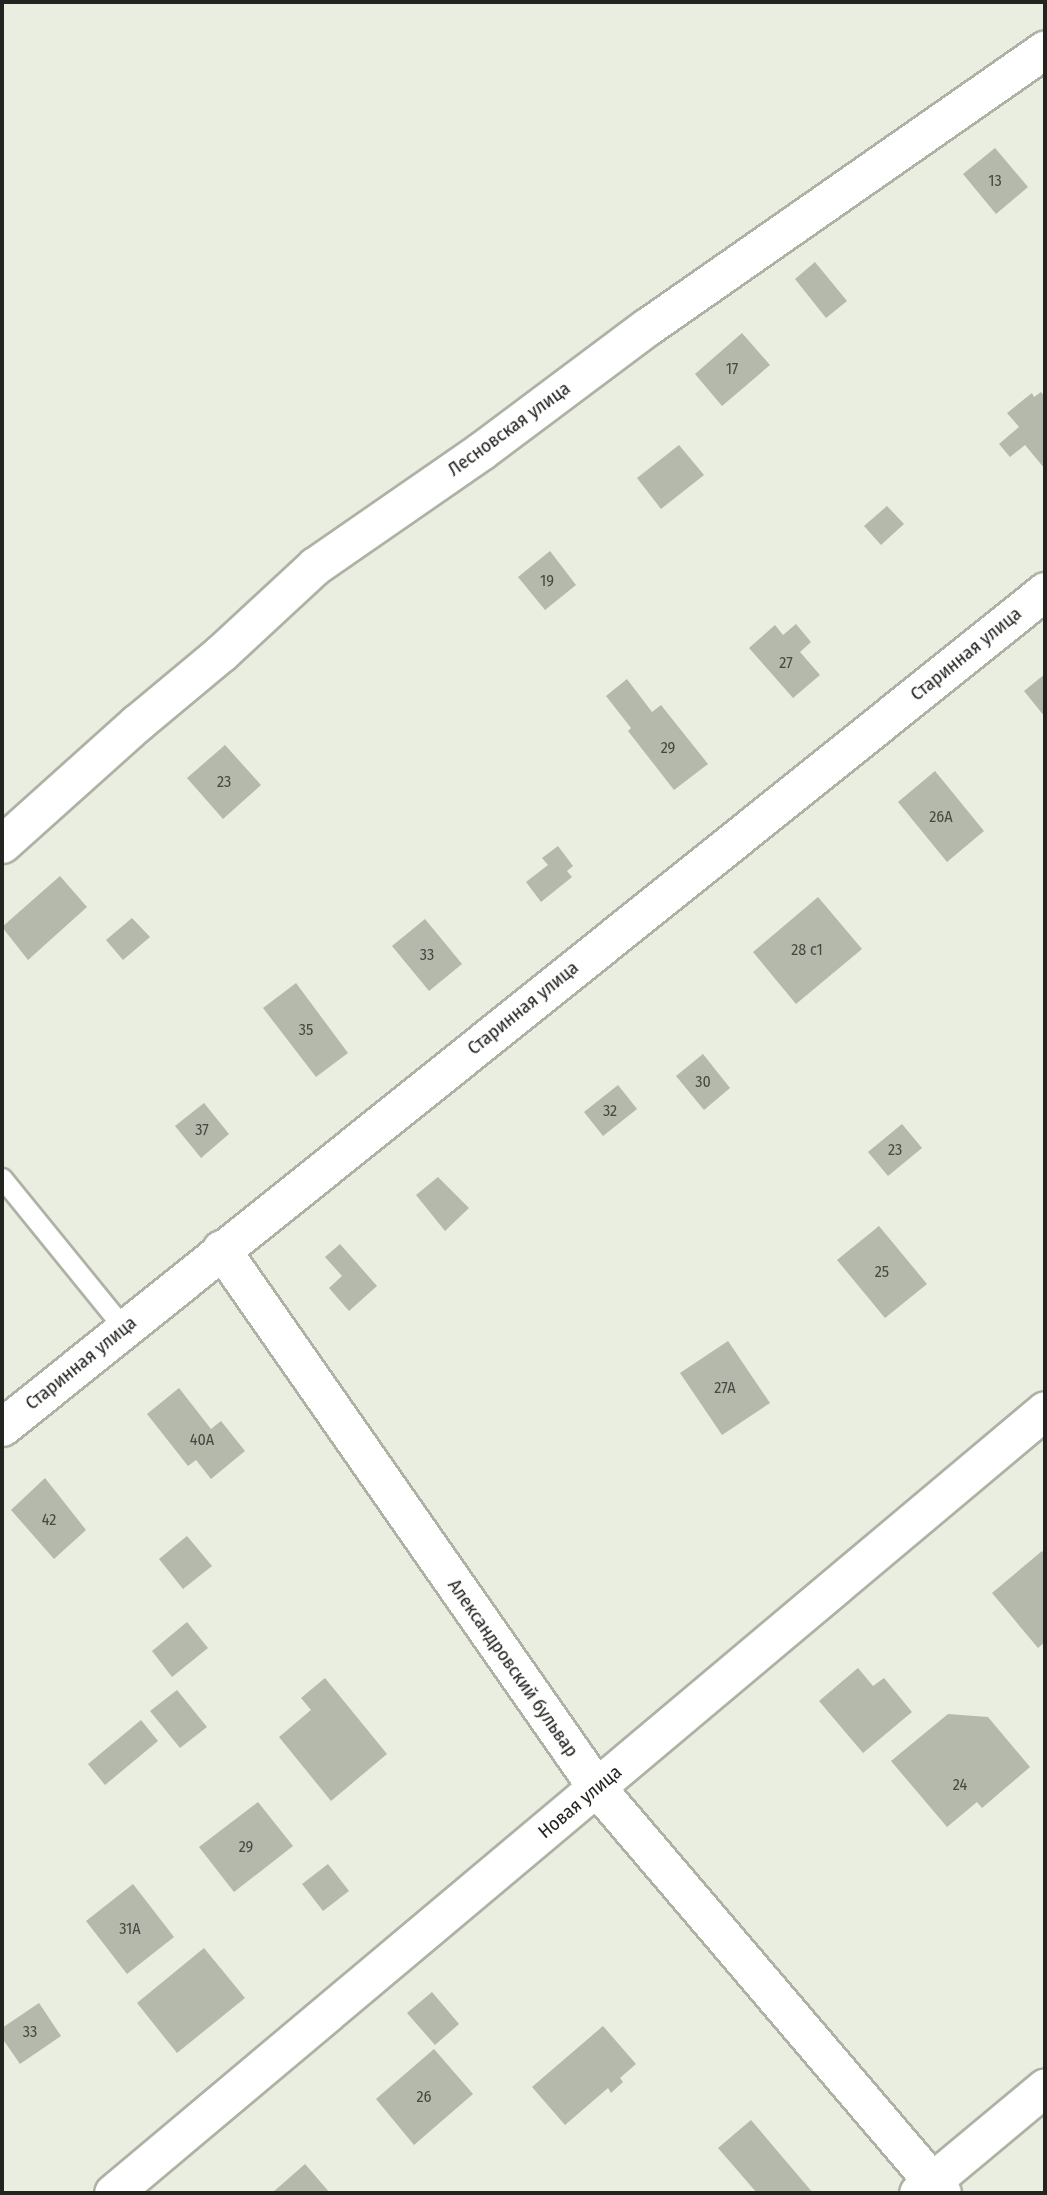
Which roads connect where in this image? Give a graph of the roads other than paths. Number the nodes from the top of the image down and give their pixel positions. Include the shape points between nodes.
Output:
1 (1045, 49) edge
2 (1045, 591) edge
3 (2, 844) edge
4 (2, 1178) edge
5 (220, 1249) junction
6 (124, 1328) junction
7 (1045, 1410) edge
8 (2, 1427) edge
9 (597, 1788) junction
10 (1045, 2087) edge
11 (931, 2189) edge
12 (113, 2193) edge

1 - 3 street, Лесновская улица via 315,566
2 - 5 street, Старинная улица
4 - 6 lane
5 - 6 street, Старинная улица
5 - 9 street, Александровский бульвар
6 - 8 street, Старинная улица
7 - 9 street, Новая улица
9 - 11 street, Александровский бульвар
9 - 12 street, Новая улица
10 - 11 street

